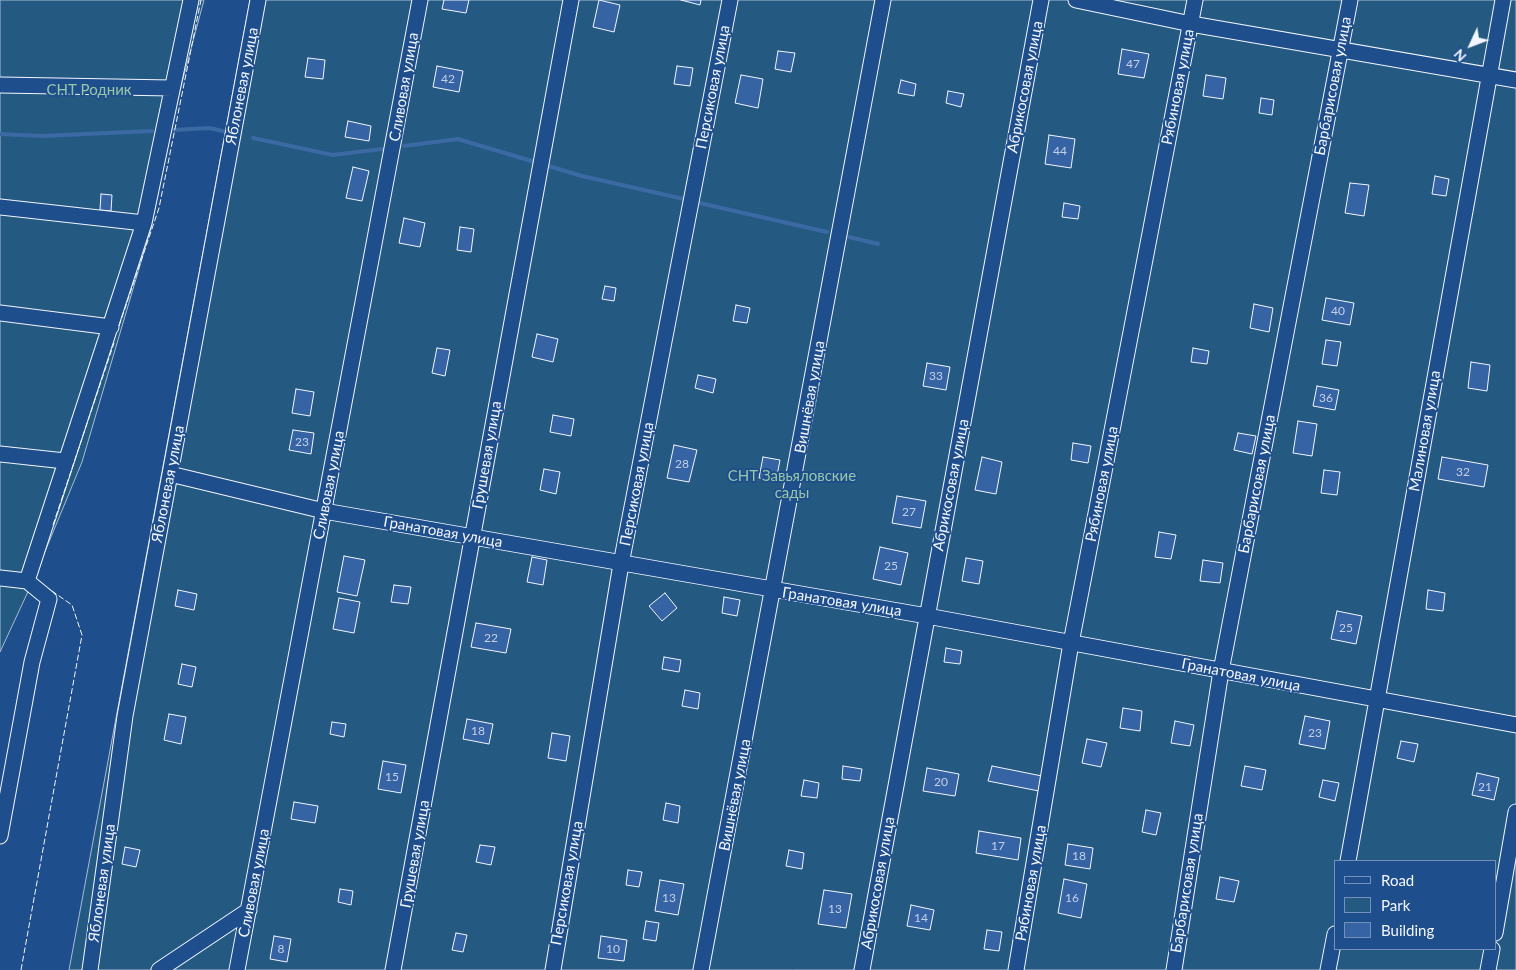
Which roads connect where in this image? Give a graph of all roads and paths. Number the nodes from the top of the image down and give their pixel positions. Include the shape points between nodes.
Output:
1 (191, 0) edge
2 (258, 0) edge
3 (420, 0) edge
4 (571, 0) edge
5 (730, 0) edge
6 (883, 0) edge
7 (1041, 0) edge
8 (1076, 0) edge
9 (1195, 0) edge
10 (1350, 0) edge
11 (1503, 0) edge
12 (1191, 24) junction
13 (1340, 49) junction
14 (1488, 75) junction
15 (1516, 80) edge
16 (0, 85) edge
17 (172, 88) junction
18 (0, 207) edge
19 (144, 223) junction
20 (0, 314) edge
21 (111, 327) junction
22 (0, 454) edge
23 (65, 461) junction
24 (170, 474) junction
25 (324, 511) junction
26 (472, 538) junction
27 (622, 564) junction
28 (0, 578) edge
29 (27, 581) junction
30 (774, 591) junction
31 (927, 616) junction
32 (1071, 643) junction
33 (1221, 671) junction
34 (1377, 700) junction
35 (1516, 725) edge
36 (1516, 812) edge
37 (0, 836) edge
38 (1348, 860) edge
39 (248, 910) junction
40 (1496, 927) edge
41 (1334, 939) edge
42 (1492, 950) edge
43 (90, 970) edge
44 (159, 970) edge
45 (237, 970) edge
46 (393, 970) edge
47 (553, 970) edge
48 (701, 970) edge
49 (862, 970) edge
50 (1016, 970) edge
51 (1174, 970) edge
52 (1328, 970) edge
53 (1488, 970) edge

1 - 17 street
2 - 24 street, Яблоневая улица
3 - 25 street, Сливовая улица
4 - 26 street, Грушевая улица
5 - 27 street, Персиковая улица
6 - 30 street, Вишнёвая улица
7 - 31 street, Абрикосовая улица
8 - 12 street
9 - 12 street, Рябиновая улица
10 - 13 street, Барбарисовая улица
11 - 14 street, Малиновая улица
12 - 13 street
12 - 32 street, Рябиновая улица
13 - 14 street
13 - 33 street, Барбарисовая улица
14 - 15 street
14 - 34 street, Малиновая улица
16 - 17 street
17 - 19 street
18 - 19 street
19 - 21 street
20 - 21 street
21 - 23 street
22 - 23 street
23 - 29 street
24 - 25 street, Гранатовая улица
24 - 43 street, Яблоневая улица via 125,716
25 - 26 street, Гранатовая улица
25 - 39 street, Сливовая улица
26 - 27 street, Гранатовая улица
26 - 46 street, Грушевая улица
27 - 30 street, Гранатовая улица
27 - 47 street, Персиковая улица
28 - 29 street
29 - 37 street via 49,599 32,662
30 - 31 street, Гранатовая улица
30 - 48 street, Вишнёвая улица
31 - 32 street, Гранатовая улица
31 - 49 street, Абрикосовая улица
32 - 33 street, Гранатовая улица
32 - 50 street, Рябиновая улица
33 - 34 street, Гранатовая улица
33 - 51 street, Барбарисовая улица
34 - 35 street, Гранатовая улица
34 - 38 street, Малиновая улица
36 - 40 street
39 - 44 street
39 - 45 street, Сливовая улица
41 - 52 street
42 - 53 street

